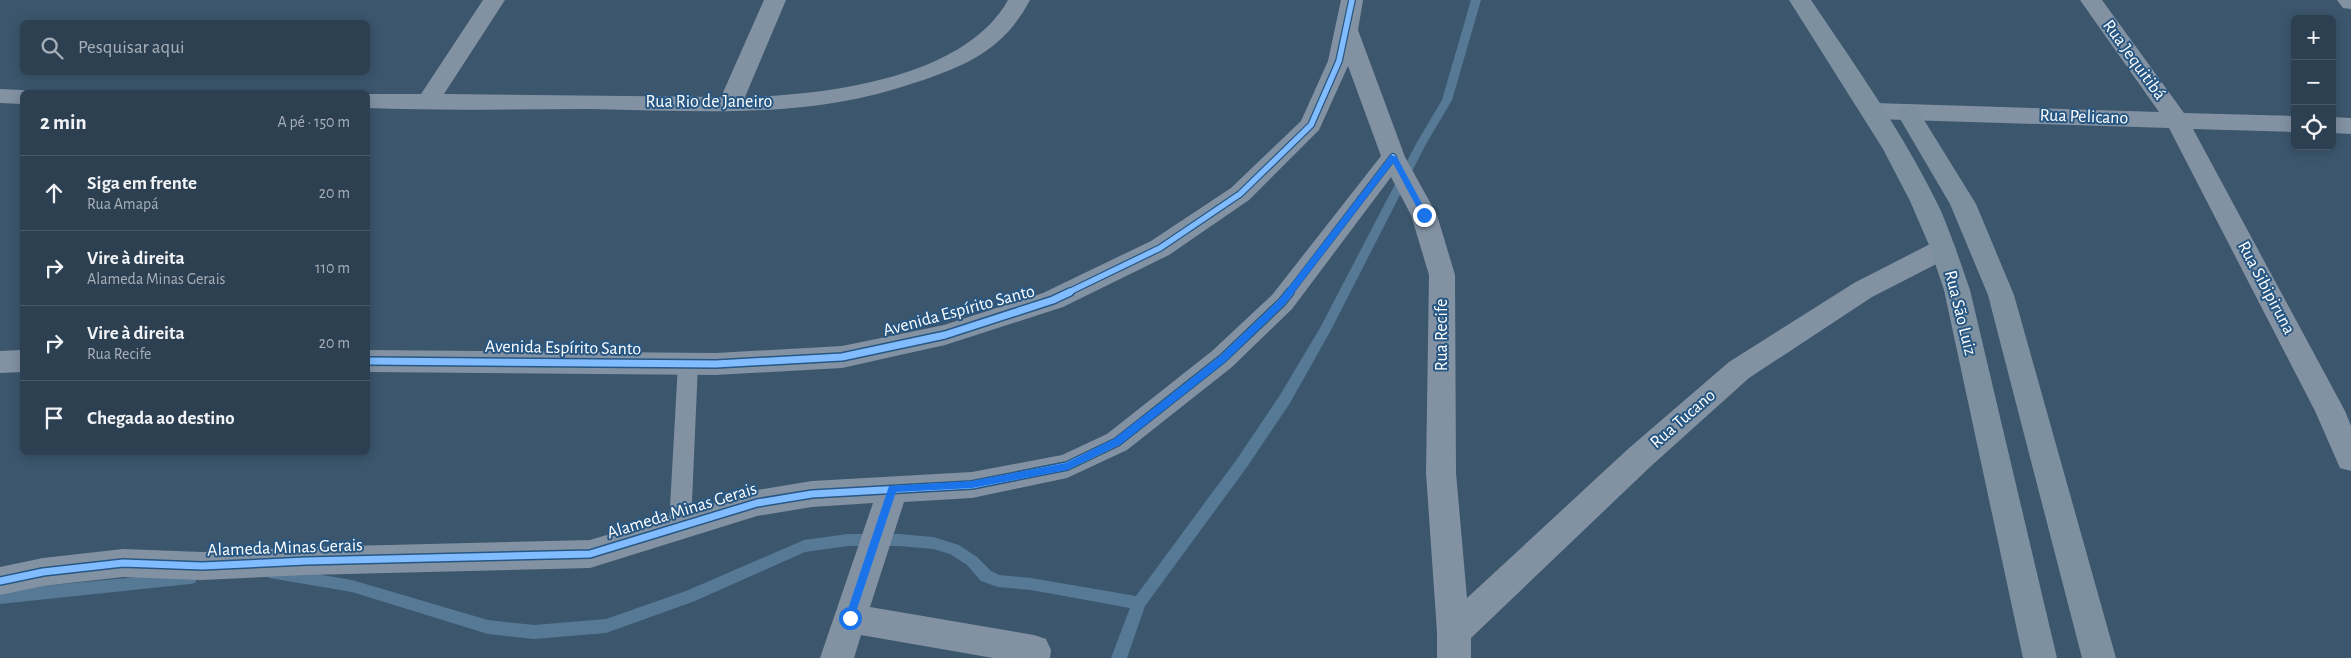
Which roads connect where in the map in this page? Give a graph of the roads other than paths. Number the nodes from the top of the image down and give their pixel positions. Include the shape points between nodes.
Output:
1 (494, 0) edge
2 (775, 0) edge
3 (1019, 0) edge
4 (1352, 0) edge
5 (1800, 0) edge
6 (2091, 0) edge
7 (2348, 0) edge
8 (2351, 3) edge
9 (1347, 30) junction
10 (0, 96) edge
11 (20, 97) edge
12 (370, 101) edge
13 (428, 101) junction
14 (730, 104) junction
15 (1874, 111) junction
16 (1908, 112) junction
17 (2178, 120) junction
18 (2291, 124) edge
19 (2336, 125) edge
20 (2351, 126) edge
21 (1393, 157) junction
22 (1944, 250) junction
23 (20, 361) edge
24 (0, 362) edge
25 (370, 362) edge
26 (688, 364) junction
27 (2351, 459) edge
28 (893, 488) junction
29 (680, 525) junction
30 (0, 582) edge
31 (850, 618) junction
32 (1454, 645) edge
33 (837, 658) edge
34 (1033, 658) edge
35 (2040, 658) edge
36 (2099, 658) edge

1 - 13 street
2 - 14 street
3 - 14 street, Rua Rio de Janeiro via 1001,28 988,41 938,68 869,90 805,101
4 - 9 street, Avenida Espírito Santo
5 - 15 street, Rua São Luiz
6 - 17 street, Rua Jequitibá
7 - 8 street
9 - 21 street, Rua Recife
9 - 26 street, Avenida Espírito Santo via 1339,61 1311,125 1240,194 1160,248 1053,300 946,334 842,357
10 - 11 street
12 - 13 street, Rua Rio de Janeiro
13 - 14 street, Rua Rio de Janeiro
15 - 16 street, Rua Pelicano
15 - 22 street, Rua São Luiz via 1924,202
16 - 17 street, Rua Pelicano
16 - 36 street via 1962,204 2001,296
17 - 18 street, Rua Pelicano
17 - 27 street, Rua Sibipiruna via 2330,411
19 - 20 street
21 - 28 street, Alameda Minas Gerais via 1282,302 1222,360 1118,442 1067,466 972,485
21 - 32 street, Rua Recife via 1424,215 1442,276 1441,473
22 - 32 street, Rua Tucano via 1863,290 1739,370 1638,458
22 - 35 street, Rua São Luiz via 1957,290
23 - 24 street
25 - 26 street, Avenida Espírito Santo
26 - 29 lane
28 - 29 street, Alameda Minas Gerais via 812,494 758,503
28 - 31 street
29 - 30 street, Alameda Minas Gerais via 590,554 306,560 202,566 123,563 44,572
31 - 33 street
31 - 34 street via 1034,650

